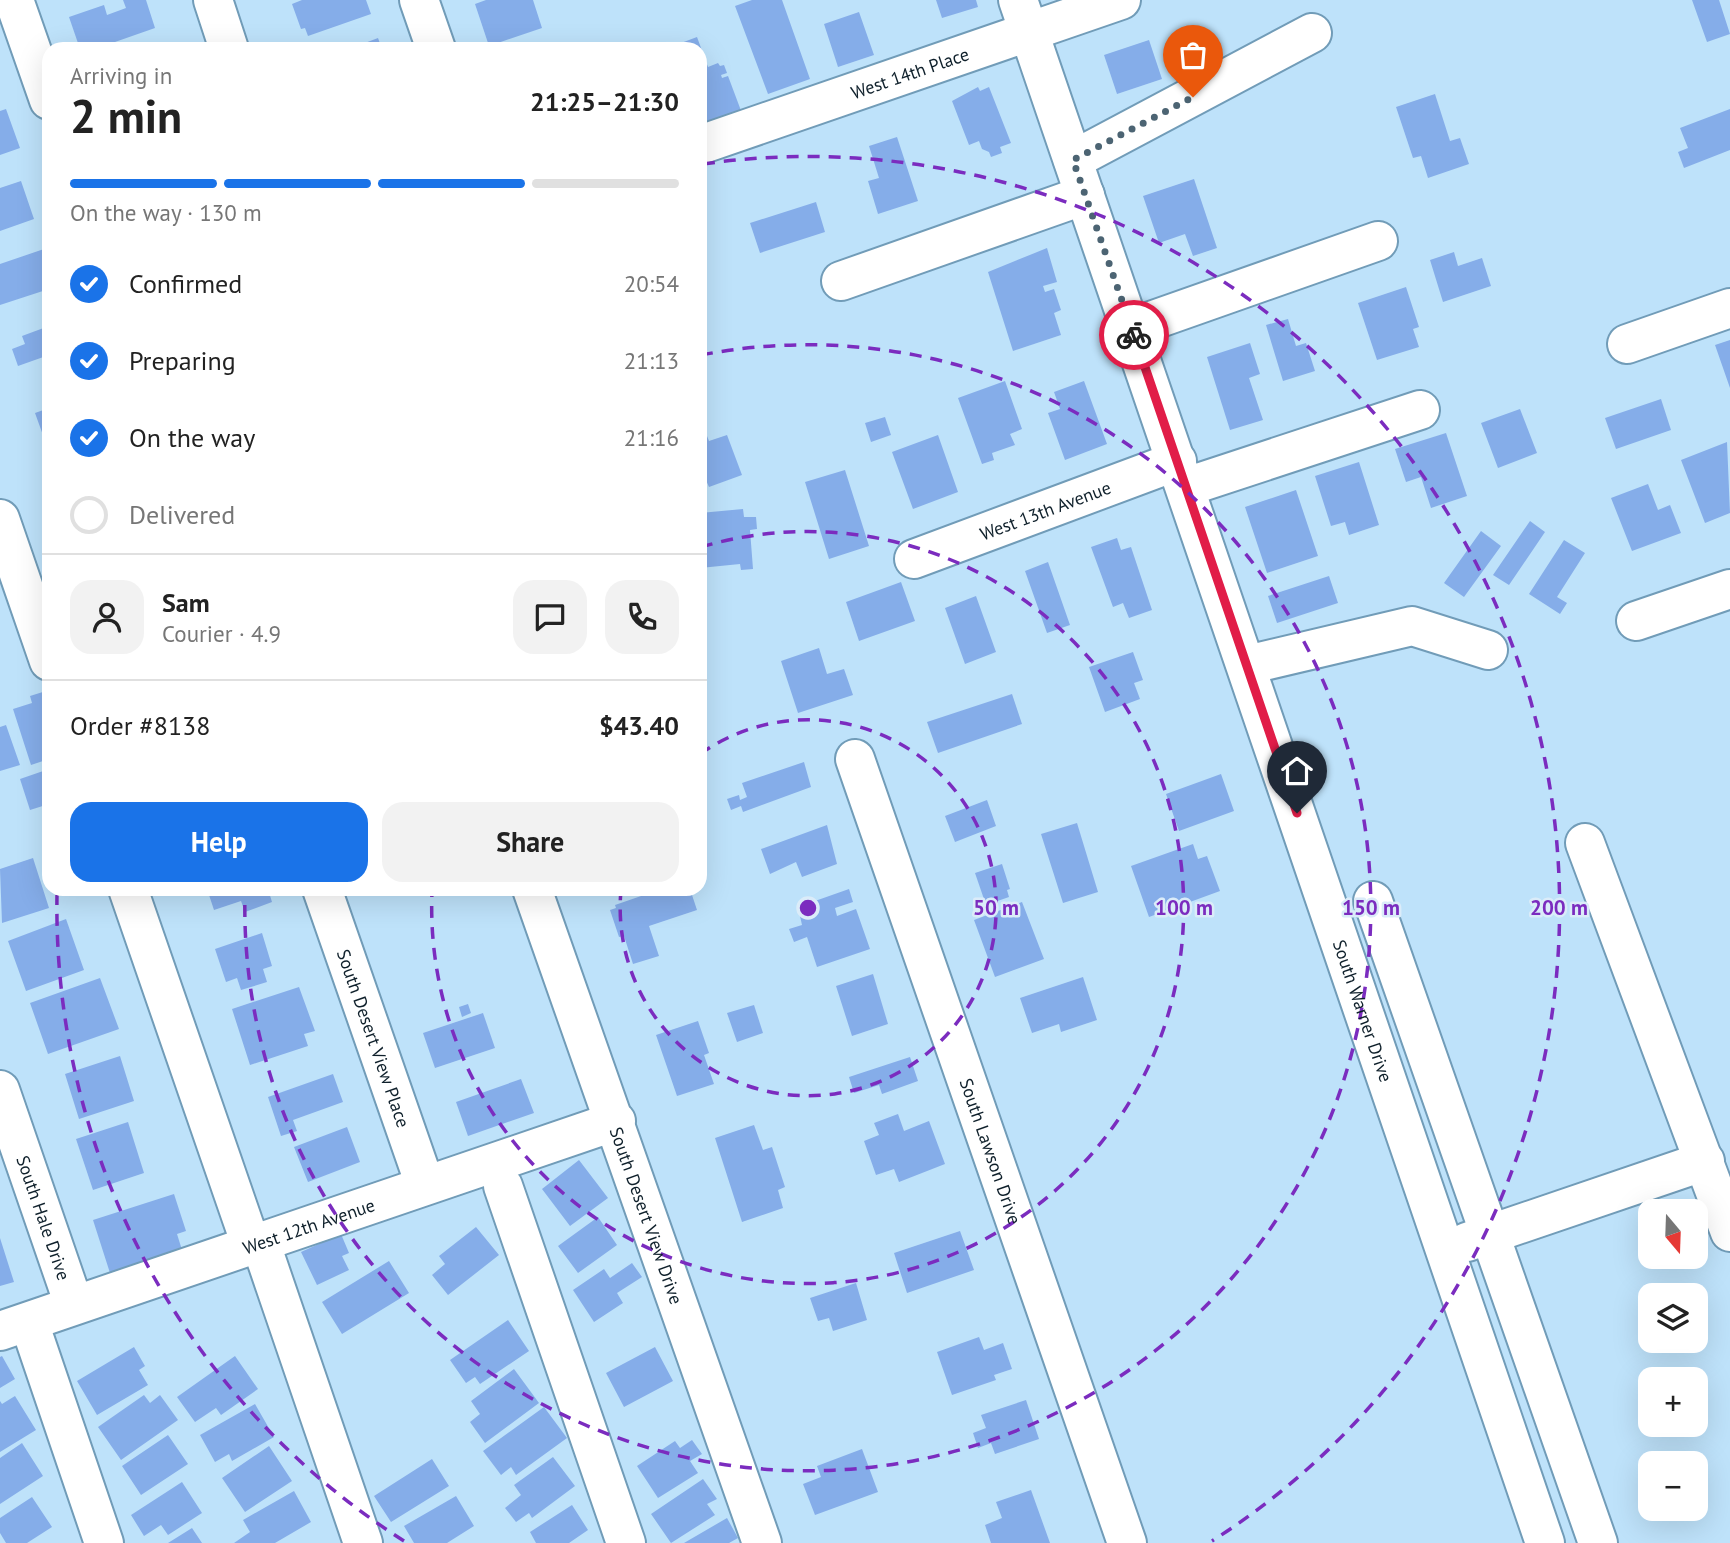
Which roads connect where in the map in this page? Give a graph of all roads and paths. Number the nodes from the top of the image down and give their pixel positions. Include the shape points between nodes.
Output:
1 (14, 0) edge
2 (213, 0) edge
3 (419, 0) edge
4 (1121, 0) edge
5 (1023, 16) edge
6 (1312, 33) dead end
7 (227, 42) edge
8 (434, 42) edge
9 (42, 80) edge
10 (707, 142) edge
11 (1073, 160) junction
12 (1085, 195) junction
13 (1377, 240) dead end
14 (841, 281) dead end
15 (1730, 308) edge
16 (1131, 328) junction
17 (1627, 344) dead end
18 (1420, 410) dead end
19 (1182, 474) junction
20 (0, 519) edge
21 (914, 559) dead end
22 (1730, 589) edge
23 (1636, 621) dead end
24 (42, 641) edge
25 (1488, 650) dead end
26 (1247, 665) junction
27 (855, 759) dead end
28 (1585, 843) dead end
29 (131, 896) edge
30 (324, 896) edge
31 (534, 896) edge
32 (1373, 901) dead end
33 (0, 1090) edge
34 (616, 1121) junction
35 (1705, 1161) junction
36 (425, 1185) junction
37 (503, 1186) dead end
38 (1730, 1232) edge
39 (1491, 1234) junction
40 (1446, 1249) junction
41 (258, 1252) junction
42 (74, 1305) junction
43 (18, 1336) edge
44 (104, 1543) edge
45 (363, 1543) edge
46 (626, 1543) edge
47 (762, 1543) edge
48 (1127, 1543) edge
49 (1545, 1543) edge
50 (1598, 1543) edge

1 - 9 street
2 - 7 street
3 - 8 street
4 - 5 street, West 14th Place
5 - 10 street, West 14th Place
5 - 11 street, South Warner Drive
6 - 11 street
11 - 12 street, South Warner Drive
12 - 14 street
12 - 16 street, South Warner Drive
13 - 16 street
15 - 17 street
16 - 19 street, South Warner Drive
18 - 19 street, West 13th Avenue
19 - 21 street, West 13th Avenue
19 - 26 street, South Warner Drive
20 - 24 street
22 - 23 street
25 - 26 street via 1412,626
26 - 40 street, South Warner Drive
27 - 48 street, South Lawson Drive
28 - 35 street
29 - 41 street
30 - 36 street, South Desert View Place
31 - 34 street, South Desert View Drive
32 - 39 street
33 - 42 street, South Hale Drive
34 - 36 street, West 12th Avenue
34 - 47 street, South Desert View Drive
35 - 38 street
35 - 39 street
36 - 41 street, West 12th Avenue
37 - 46 street
39 - 40 street
39 - 50 street
40 - 49 street, South Warner Drive
41 - 42 street, West 12th Avenue
41 - 45 street
42 - 43 street, West 12th Avenue
43 - 44 street

